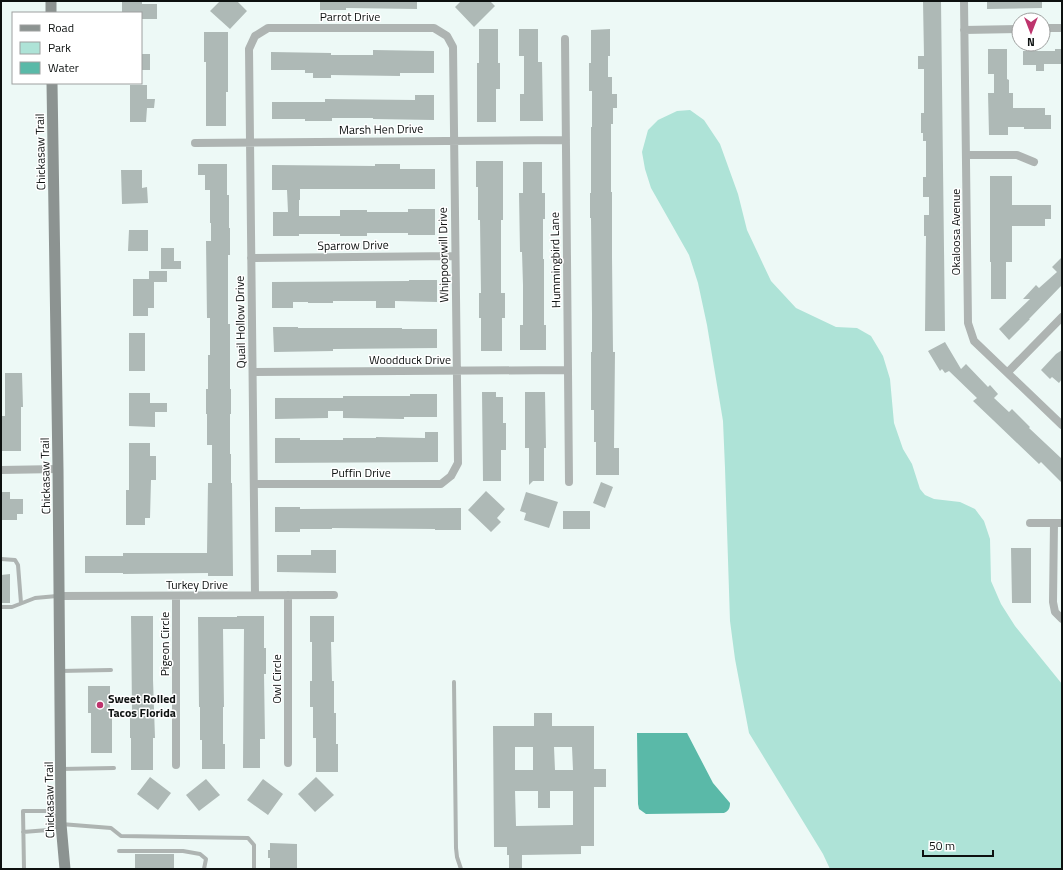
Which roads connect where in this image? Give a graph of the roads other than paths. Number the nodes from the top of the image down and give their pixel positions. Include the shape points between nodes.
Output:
1 (51, 1) edge
2 (964, 1) edge
3 (51, 12) edge
4 (1051, 28) edge
5 (1062, 28) edge
6 (1011, 29) edge
7 (964, 30) junction
8 (565, 39) dead end
9 (453, 47) joint
10 (249, 49) joint
11 (52, 84) edge
12 (566, 140) junction
13 (454, 141) junction
14 (195, 143) dead end
15 (250, 143) junction
16 (966, 155) junction
17 (1034, 162) dead end
18 (455, 256) junction
19 (251, 258) junction
20 (1062, 317) edge
21 (568, 370) junction
22 (457, 371) junction
23 (253, 372) junction
24 (1008, 372) junction
25 (1062, 425) edge
26 (458, 463) joint
27 (58, 469) junction
28 (1, 470) edge
29 (569, 482) dead end
30 (254, 484) junction
31 (1058, 523) edge
32 (1030, 524) dead end
33 (1, 559) edge
34 (255, 595) junction
35 (288, 595) junction
36 (334, 595) dead end
37 (60, 596) junction
38 (176, 596) junction
39 (21, 603) junction
40 (1, 607) edge
41 (1062, 619) edge
42 (111, 670) dead end
43 (60, 671) junction
44 (454, 682) dead end
45 (288, 763) dead end
46 (176, 765) dead end
47 (114, 768) dead end
48 (61, 769) junction
49 (61, 824) junction
50 (23, 832) junction
51 (119, 851) dead end
52 (24, 869) edge
53 (65, 869) edge
54 (204, 869) edge
55 (254, 869) edge
56 (461, 869) edge

1 - 3 street
2 - 7 street, Okaloosa Avenue
4 - 5 street
6 - 7 street
7 - 16 street, Okaloosa Avenue
8 - 12 street, Hummingbird Lane
9 - 10 street, Parrot Drive via 447,36 434,28 268,28 255,36
9 - 13 street, Whippoorwill Drive
10 - 15 street, Quail Hollow Drive
11 - 27 street, Chickasaw Trail
12 - 13 street, Marsh Hen Drive
12 - 21 street, Hummingbird Lane
13 - 15 street, Marsh Hen Drive
13 - 18 street, Whippoorwill Drive
14 - 15 street, Marsh Hen Drive
15 - 19 street, Quail Hollow Drive
16 - 17 street via 1017,155
16 - 24 street, Okaloosa Avenue via 968,323 974,341
18 - 19 street, Sparrow Drive
18 - 22 street, Whippoorwill Drive
19 - 23 street, Quail Hollow Drive
20 - 24 street
21 - 22 street, Woodduck Drive
21 - 29 street, Hummingbird Lane
22 - 23 street, Woodduck Drive
22 - 26 street, Whippoorwill Drive
23 - 30 street, Quail Hollow Drive
24 - 25 street, Okaloosa Avenue
26 - 30 street, Puffin Drive via 451,476 440,484
27 - 28 street
27 - 37 street, Chickasaw Trail
30 - 34 street, Quail Hollow Drive
31 - 32 street
31 - 41 street via 1053,602 1055,612
33 - 39 lane via 14,560 18,565
34 - 35 street, Turkey Drive
34 - 38 street, Turkey Drive
35 - 36 street, Turkey Drive
35 - 45 street, Owl Circle
37 - 38 street, Turkey Drive
37 - 39 lane via 35,598
37 - 43 street, Chickasaw Trail
38 - 46 street, Pigeon Circle
39 - 40 lane via 12,607
42 - 43 lane
43 - 48 street, Chickasaw Trail
44 - 56 lane via 456,848
47 - 48 lane
48 - 49 street, Chickasaw Trail
49 - 50 lane via 48,830
49 - 50 lane via 50,810 23,811
49 - 53 street, Chickasaw Trail
49 - 55 lane via 111,828 121,836 248,838 254,845
50 - 52 lane
51 - 54 lane via 183,851 200,854 206,859

